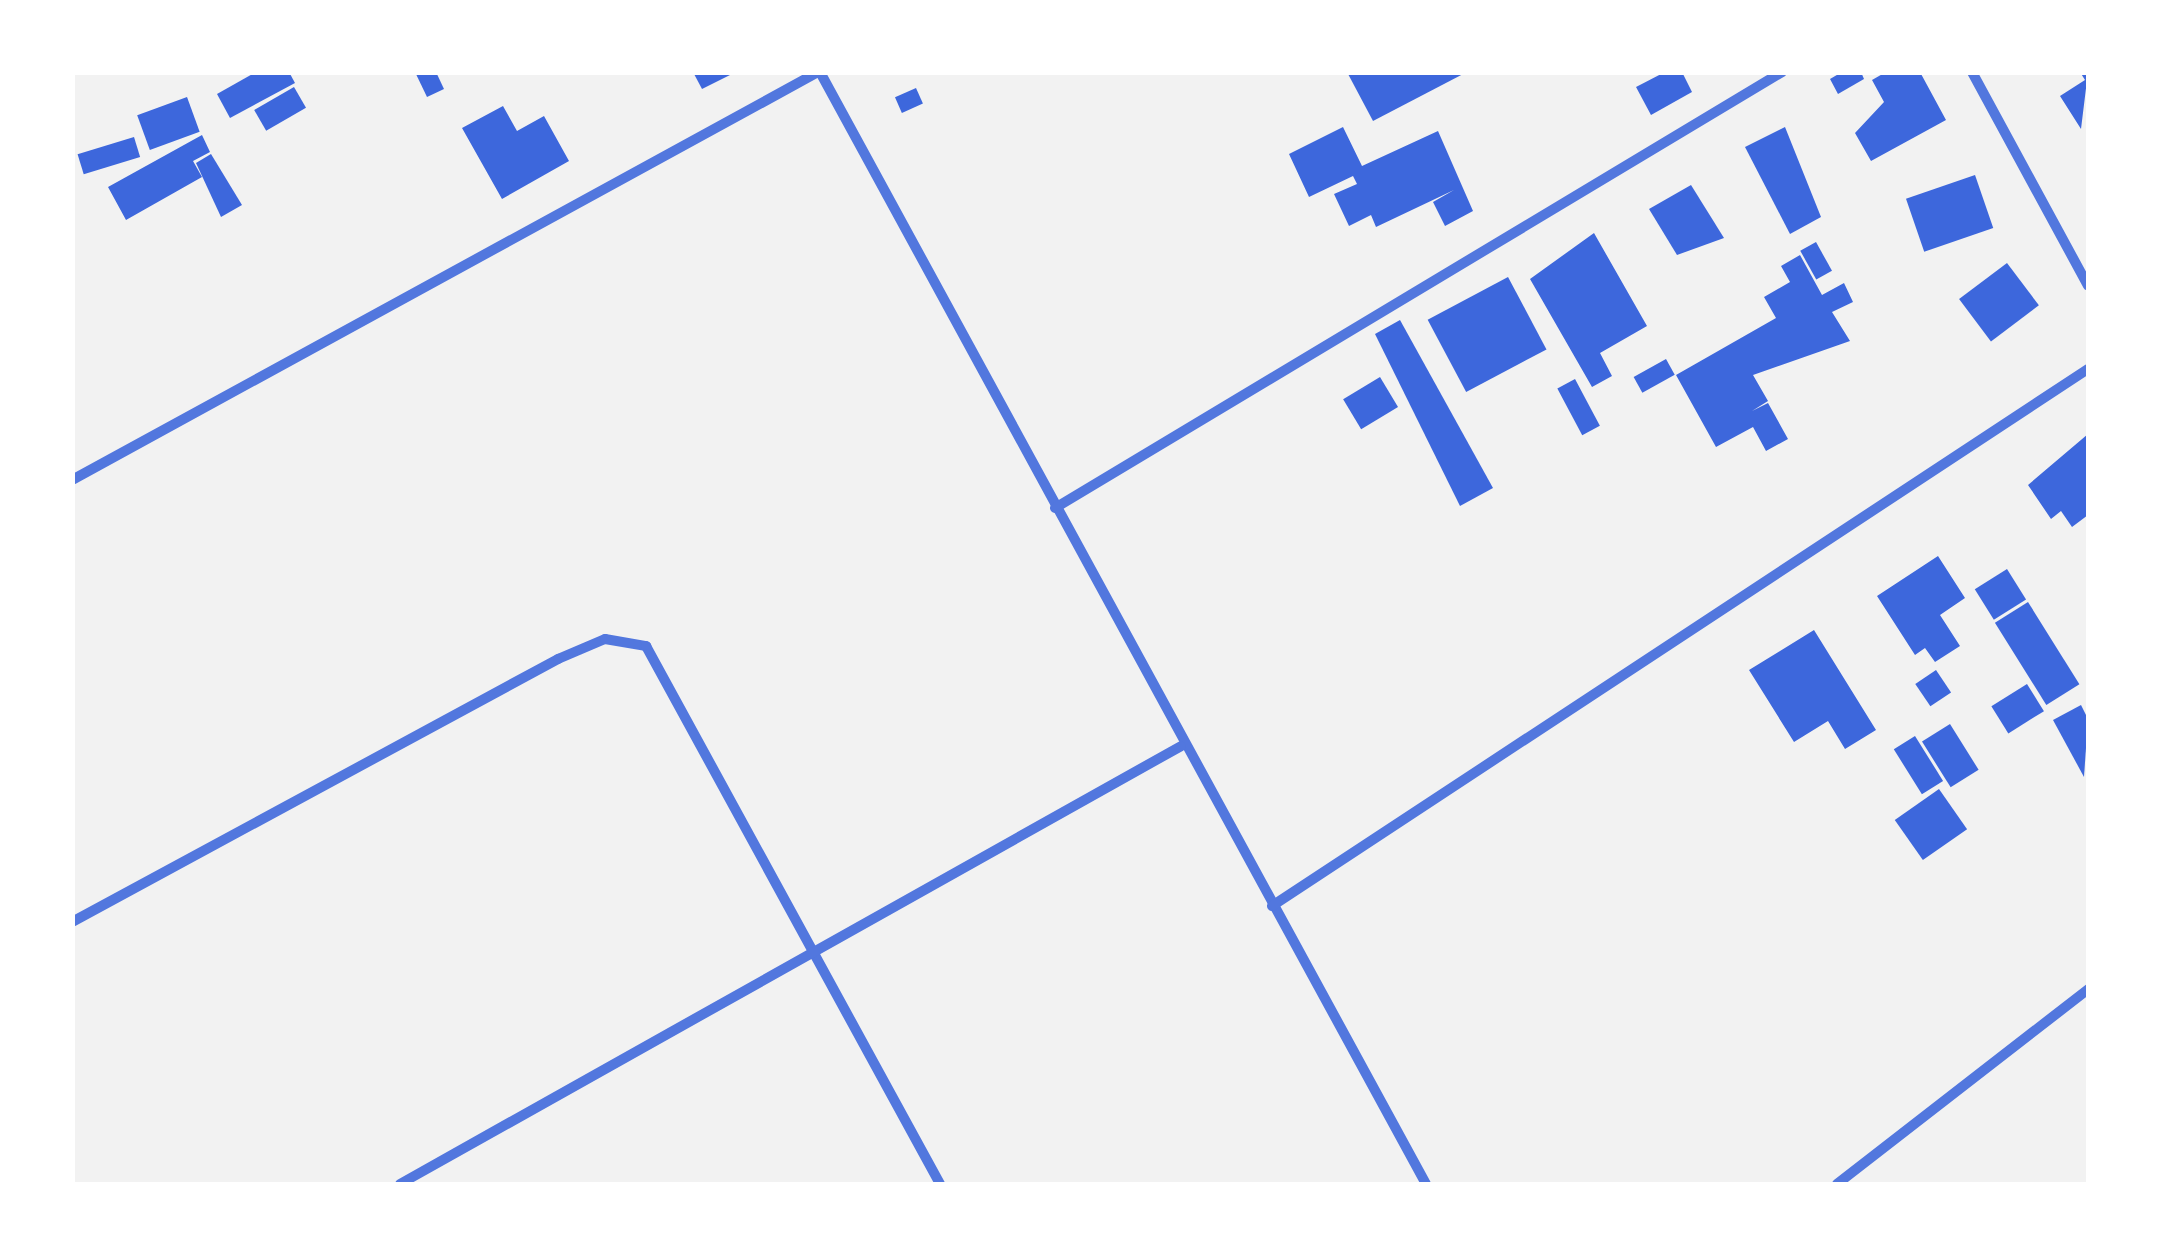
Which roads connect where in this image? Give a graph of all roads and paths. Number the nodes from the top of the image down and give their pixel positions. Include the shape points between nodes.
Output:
1 (818, 72) edge
2 (1782, 72) edge
3 (1972, 72) edge
4 (2088, 286) edge
5 (2088, 369) edge
6 (72, 480) edge
7 (1055, 508) junction
8 (1180, 746) junction
9 (1272, 906) junction
10 (72, 922) edge
11 (820, 951) junction
12 (2088, 989) edge
13 (400, 1184) edge
14 (940, 1184) edge
15 (1426, 1184) edge
16 (1838, 1184) edge

1 - 6 street
1 - 7 street
2 - 7 street
3 - 4 street
5 - 9 street
7 - 8 street
8 - 9 street
8 - 11 street
9 - 15 street
10 - 11 street via 605,639 646,646
11 - 13 street
11 - 14 street
12 - 16 street

